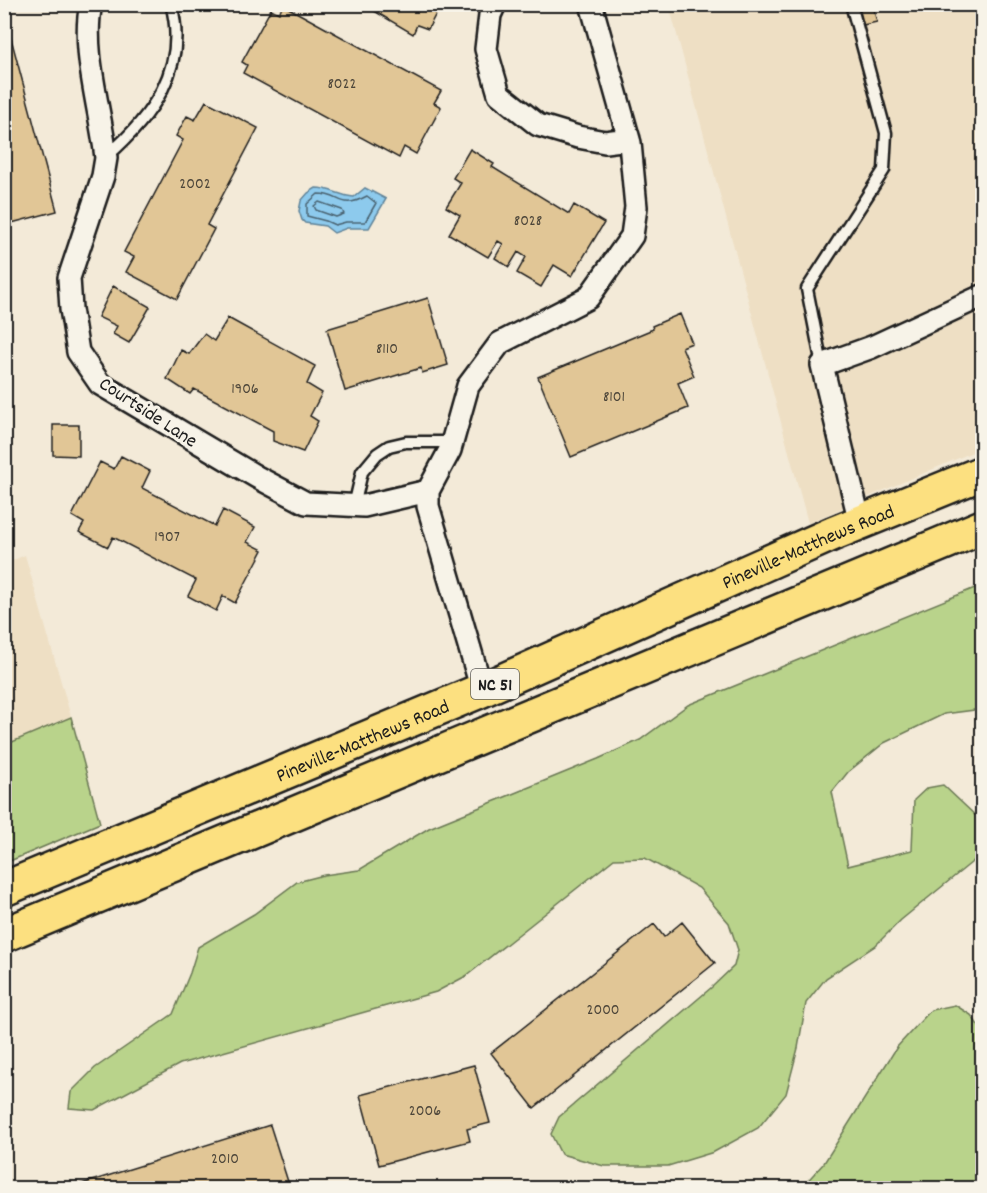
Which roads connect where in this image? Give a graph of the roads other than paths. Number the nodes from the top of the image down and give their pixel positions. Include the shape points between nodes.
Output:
1 (91, 4) edge
2 (171, 4) edge
3 (495, 4) edge
4 (591, 4) edge
5 (851, 4) edge
6 (629, 139) junction
7 (106, 158) junction
8 (982, 296) edge
9 (822, 365) junction
10 (452, 442) junction
11 (982, 473) edge
12 (428, 491) junction
13 (354, 506) junction
14 (982, 527) edge
15 (846, 529) junction
16 (849, 583) junction
17 (482, 690) junction
18 (4, 890) edge
19 (4, 935) edge

1 - 7 street, Courtside Lane via 88,38
2 - 7 lane via 176,38 172,67 158,100 133,134
3 - 6 street via 486,49 499,94 538,125 605,142
4 - 6 street
5 - 9 lane via 886,133 884,170 807,289
6 - 10 street via 636,207 633,236 588,298 500,343 468,386
7 - 13 street, Courtside Lane via 69,278 78,352 100,384 306,503
8 - 9 street
9 - 15 street
10 - 12 street
10 - 13 lane via 389,446 362,472
11 - 15 main road, Pineville-Matthews Road / NC 51
12 - 13 street, Courtside Lane
12 - 17 street via 428,506
14 - 16 main road, NC 51
15 - 16 main road
15 - 17 main road, Pineville-Matthews Road / NC 51
16 - 19 main road, NC 51
17 - 18 main road, Pineville-Matthews Road / NC 51

